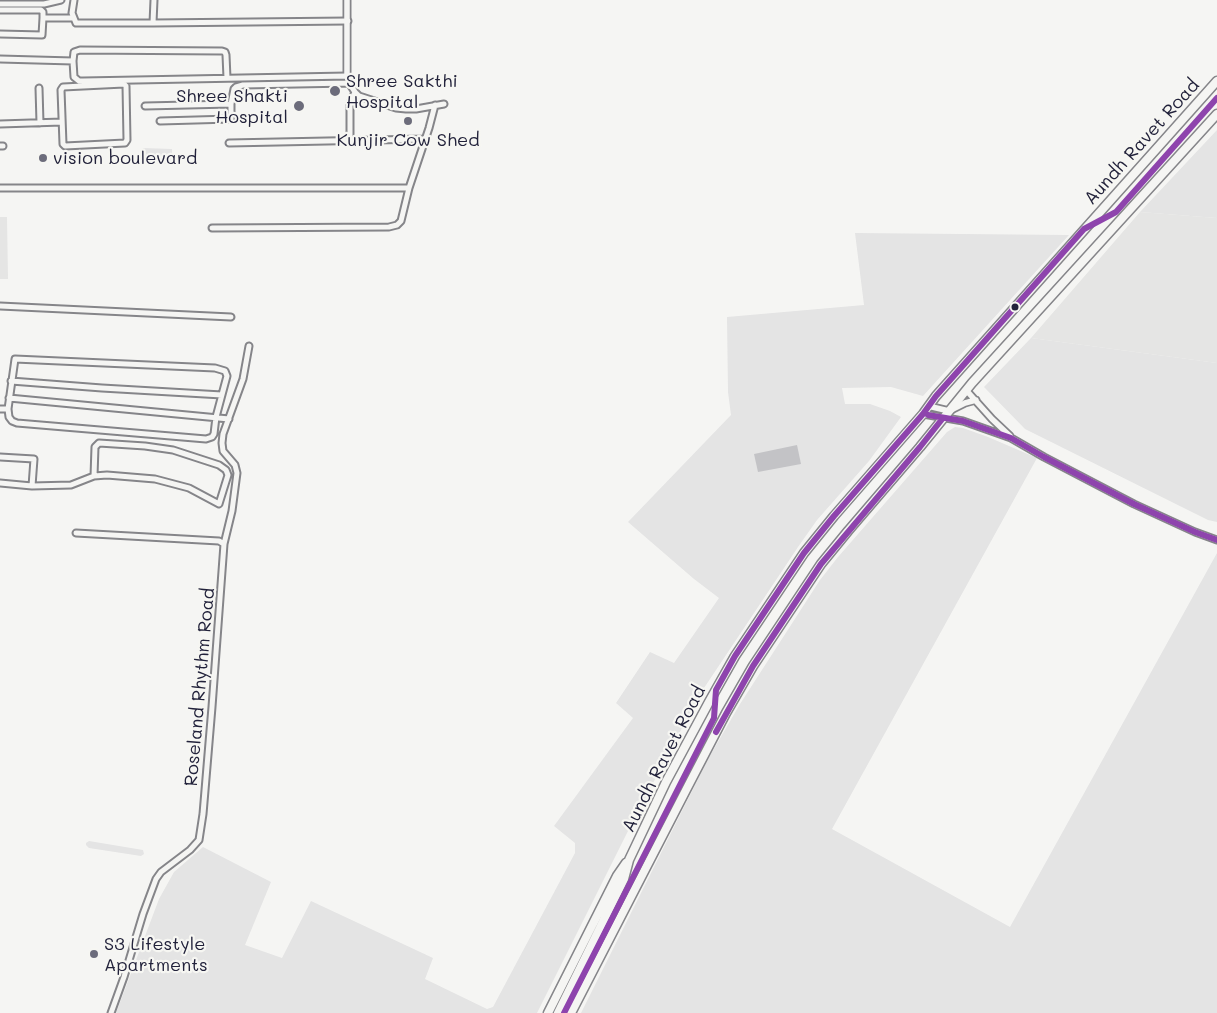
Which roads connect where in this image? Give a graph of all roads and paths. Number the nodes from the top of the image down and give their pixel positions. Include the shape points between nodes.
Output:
1 (61, 0) edge
2 (74, 0) edge
3 (154, 0) edge
4 (347, 0) edge
5 (0, 4) edge
6 (0, 10) edge
7 (43, 18) junction
8 (73, 18) junction
9 (348, 21) junction
10 (153, 23) junction
11 (0, 34) edge
12 (0, 60) edge
13 (73, 61) junction
14 (347, 76) junction
15 (227, 78) junction
16 (1217, 81) edge
17 (350, 83) junction
18 (40, 88) dead end
19 (355, 92) junction
20 (231, 104) junction
21 (444, 104) dead end
22 (435, 105) junction
23 (145, 106) dead end
24 (1217, 114) edge
25 (160, 121) dead end
26 (62, 122) junction
27 (40, 123) junction
28 (0, 124) edge
29 (425, 139) junction
30 (350, 141) junction
31 (230, 143) dead end
32 (0, 188) edge
33 (409, 188) junction
34 (212, 228) dead end
35 (0, 306) edge
36 (231, 317) dead end
37 (249, 346) dead end
38 (11, 381) junction
39 (966, 390) junction
40 (222, 395) junction
41 (10, 398) junction
42 (976, 400) junction
43 (0, 409) edge
44 (8, 409) junction
45 (926, 410) junction
46 (949, 411) junction
47 (216, 417) junction
48 (943, 418) junction
49 (229, 419) junction
50 (1012, 438) junction
51 (0, 457) edge
52 (94, 476) junction
53 (0, 483) edge
54 (32, 486) junction
55 (76, 533) dead end
56 (1217, 540) edge
57 (224, 544) junction
58 (629, 860) junction
59 (111, 1013) edge
60 (548, 1013) edge
61 (558, 1013) edge
62 (571, 1013) edge

1 - 5 street via 44,4
2 - 8 street
3 - 10 street
4 - 9 street
6 - 7 street via 41,10
7 - 8 street
7 - 11 street via 42,35
8 - 10 street via 76,22
9 - 10 street
9 - 14 street
12 - 13 street
13 - 15 street via 74,76 79,81
13 - 15 street via 74,52 80,50 222,51 226,55
14 - 15 street
14 - 17 street
16 - 45 main road, Aundh Ravet Road
17 - 19 street
17 - 20 street via 239,86 234,89
18 - 27 street
19 - 22 street via 396,108 416,109
19 - 30 street via 350,103
20 - 23 street
20 - 25 street via 231,119
21 - 22 street
22 - 29 street
24 - 39 main road, Aundh Ravet Road
26 - 26 street via 63,144 66,146 125,143 126,86 63,87
26 - 27 street
27 - 28 street
29 - 30 street
29 - 33 street
30 - 31 street
32 - 33 street
33 - 34 street via 401,221 394,227
35 - 36 street
37 - 49 street, Roseland Rhythm Road via 243,379
38 - 40 street
38 - 40 street via 15,359 215,368 225,371 227,376
38 - 41 street
39 - 42 street
39 - 46 main road, Aundh Ravet Road
40 - 47 street
41 - 44 street
41 - 47 street
42 - 46 street
42 - 50 street
43 - 44 street
44 - 47 street via 12,421 17,423 206,439 214,434
45 - 46 street
45 - 48 street
45 - 58 main road, Aundh Ravet Road via 810,545 759,619 709,702
46 - 48 main road, Aundh Ravet Road
47 - 49 street
48 - 50 street via 963,421
48 - 62 main road, Aundh Ravet Road via 821,564 753,666
49 - 57 street, Roseland Rhythm Road via 223,434 223,451 235,465 237,473
50 - 56 street via 1134,504
51 - 54 street via 34,459
52 - 52 street via 95,447 100,443 173,450 219,465 228,475 219,504 190,488 155,479
52 - 54 street via 71,485
53 - 54 street
55 - 57 street via 219,541
57 - 59 street, Roseland Rhythm Road via 199,840 156,879
58 - 60 main road via 617,876
58 - 61 main road, Aundh Ravet Road via 624,879

